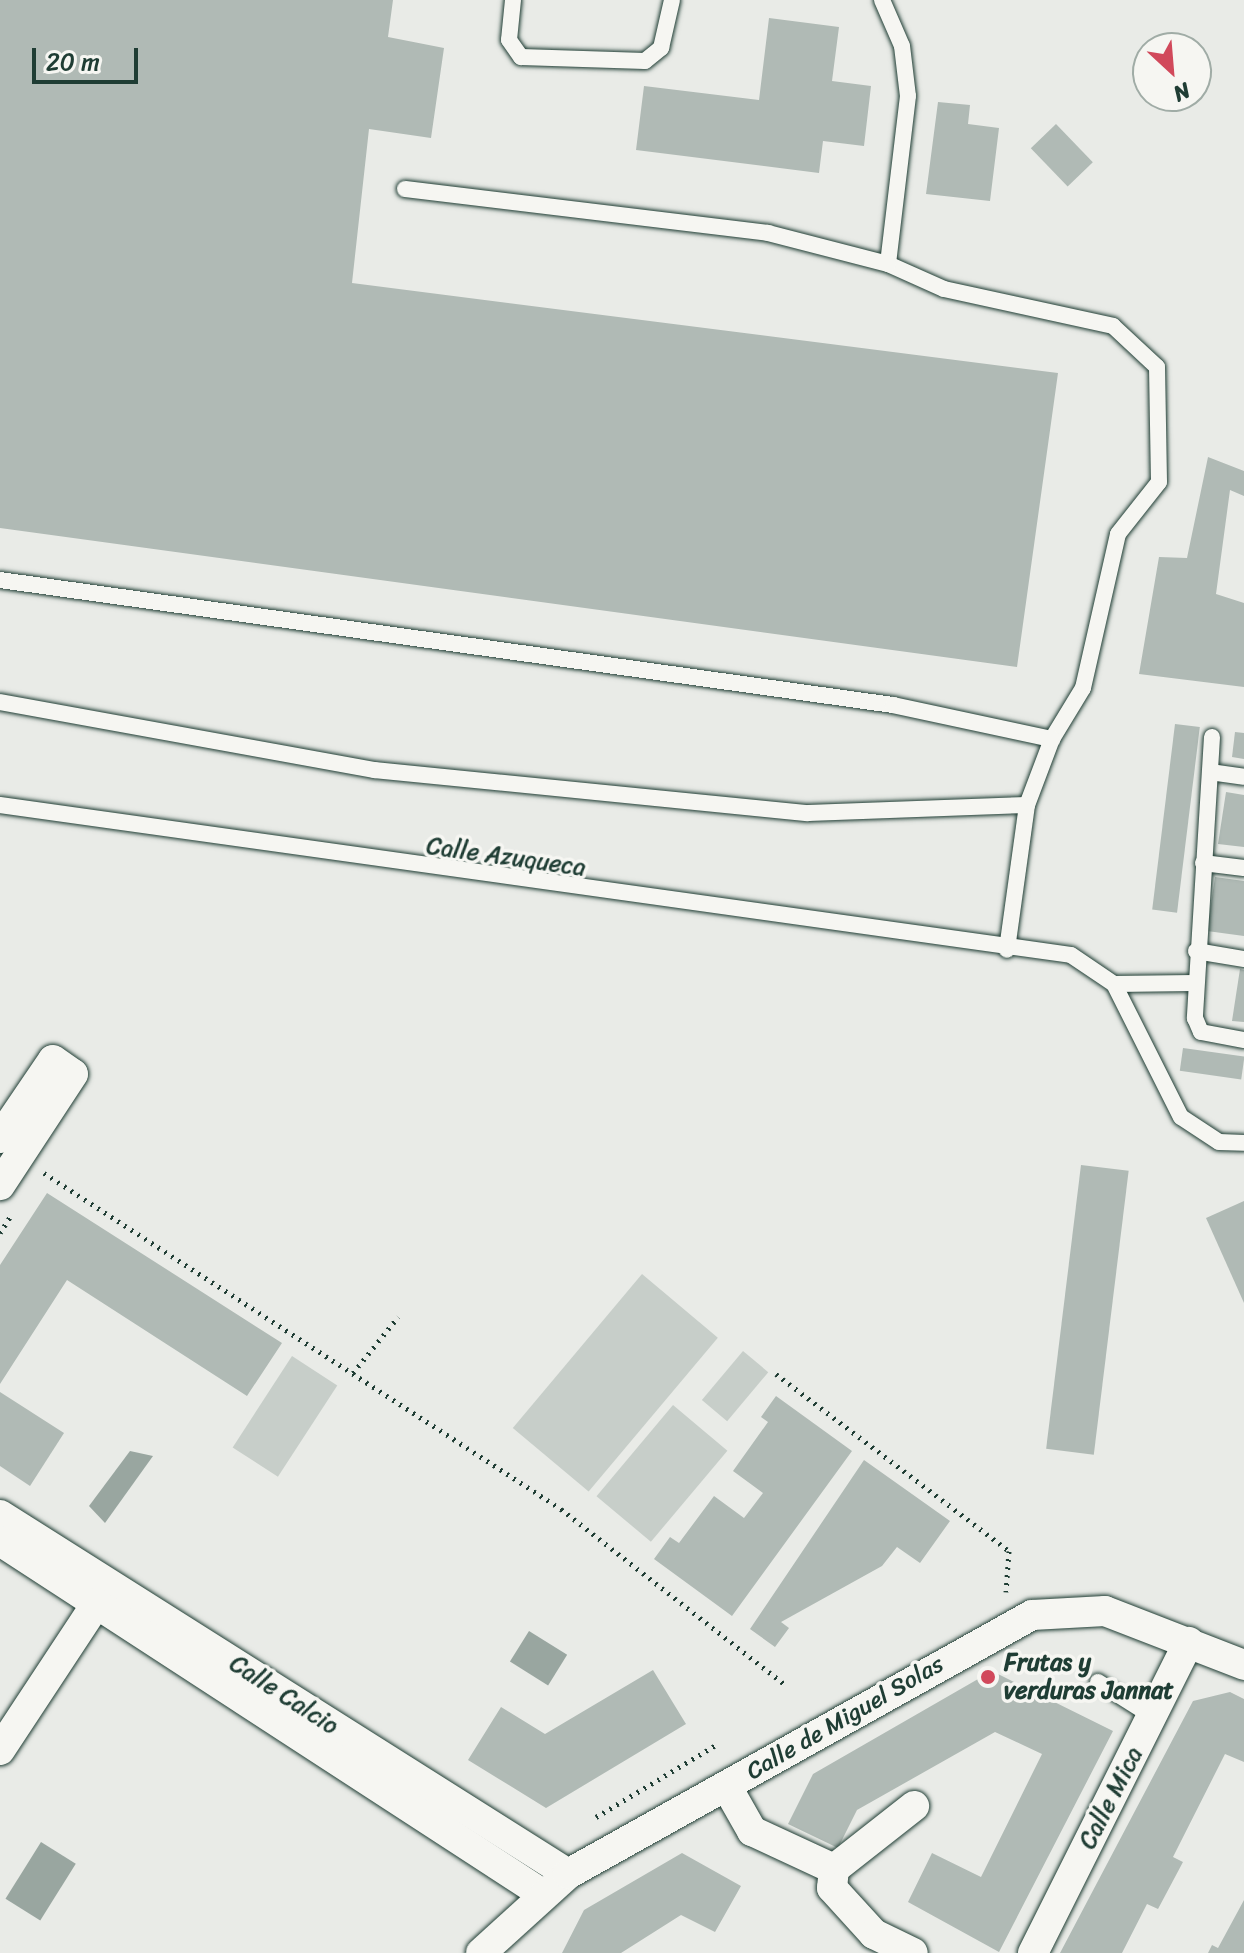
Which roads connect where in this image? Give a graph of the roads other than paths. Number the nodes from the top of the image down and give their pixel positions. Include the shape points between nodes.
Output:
1 (513, 0) edge
2 (672, 0) edge
3 (882, 0) edge
4 (405, 189) dead end
5 (888, 264) junction
6 (0, 580) edge
7 (0, 702) edge
8 (1212, 737) dead end
9 (1052, 739) junction
10 (1210, 772) junction
11 (1244, 777) edge
12 (0, 805) edge
13 (1027, 805) junction
14 (1203, 863) junction
15 (1244, 868) edge
16 (1007, 950) junction
17 (1196, 951) junction
18 (1244, 959) edge
19 (1194, 983) junction
20 (1114, 984) junction
21 (1244, 1040) edge
22 (0, 1138) edge
23 (1244, 1143) edge
24 (0, 1185) edge
25 (0, 1515) edge
26 (0, 1541) edge
27 (97, 1603) junction
28 (1189, 1642) junction
29 (1244, 1665) edge
30 (1098, 1682) dead end
31 (1152, 1716) junction
32 (0, 1750) edge
33 (727, 1787) junction
34 (914, 1806) dead end
35 (834, 1869) junction
36 (568, 1874) junction
37 (541, 1893) junction
38 (481, 1953) edge
39 (913, 1953) edge
40 (1033, 1953) edge

1 - 2 lane via 509,40 521,57 645,61 661,48
3 - 5 lane via 902,46 908,96
4 - 5 lane via 768,233
5 - 9 lane via 944,289 1113,326 1157,367 1159,482 1118,534 1083,688
6 - 9 lane via 893,705
7 - 13 lane via 374,770 808,813
8 - 10 lane
9 - 13 lane
10 - 11 lane
10 - 14 lane
12 - 16 lane, Calle Azuqueca
13 - 16 lane
14 - 15 lane
14 - 17 lane
16 - 20 lane, Calle Azuqueca via 1071,955
17 - 18 lane
17 - 19 lane
19 - 20 lane
19 - 21 lane via 1201,1032
20 - 23 lane via 1181,1117 1219,1142
22 - 24 street via 53,1060 73,1074
25 - 36 street, Calle Calcio
26 - 27 street, Calle Calcio
27 - 32 street
27 - 37 street, Calle Calcio
28 - 29 street, Calle de Miguel Solas
28 - 31 street, Calle Mica
28 - 33 street, Calle de Miguel Solas via 1105,1611 1032,1615
30 - 31 lane
31 - 40 street, Calle Mica
33 - 35 street via 752,1831
33 - 36 street, Calle de Miguel Solas
34 - 35 street
35 - 39 street via 832,1888 874,1934
36 - 37 street, Calle de Miguel Solas
37 - 38 street, Calle de Miguel Solas

